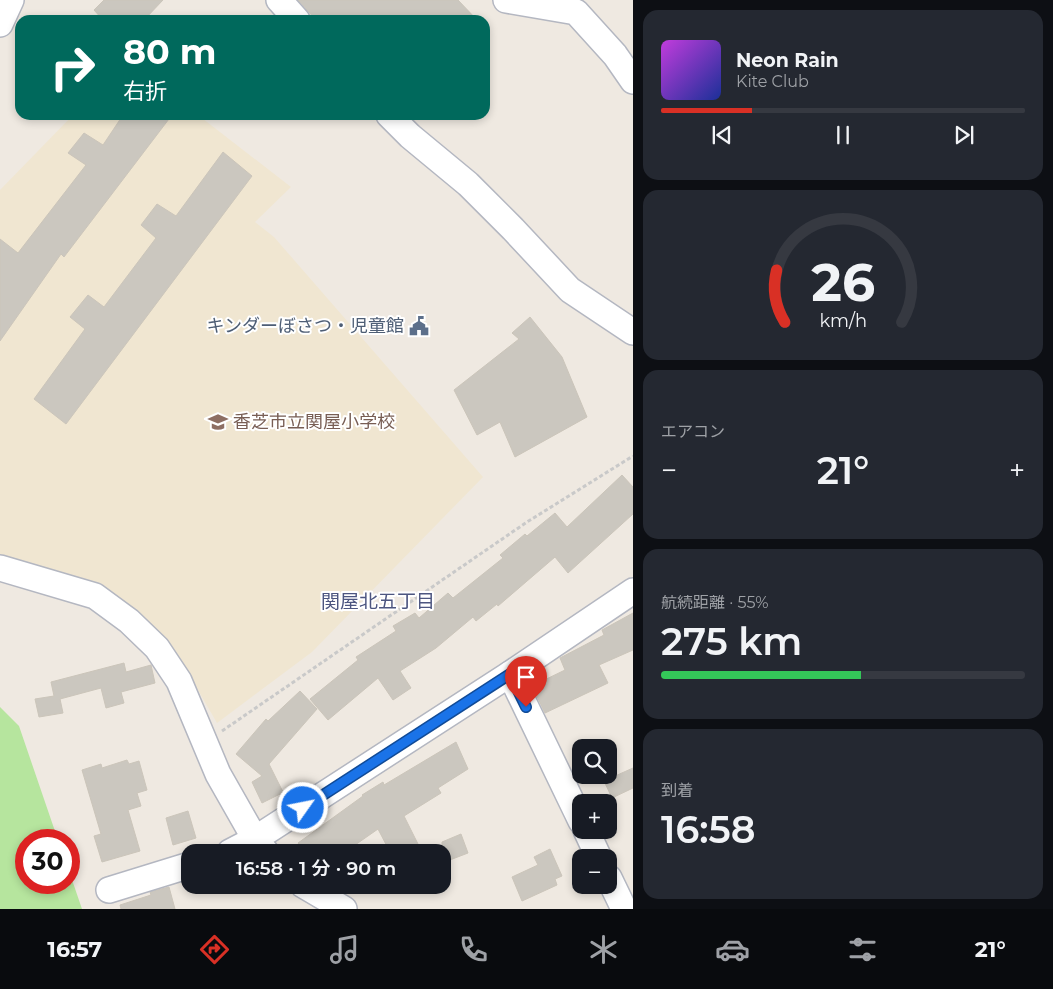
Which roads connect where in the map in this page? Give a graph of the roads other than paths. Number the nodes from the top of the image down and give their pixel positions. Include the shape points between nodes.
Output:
1 (11, 0) edge
2 (279, 0) edge
3 (506, 0) edge
4 (574, 6) edge
5 (292, 15) edge
6 (0, 24) edge
7 (633, 81) edge
8 (394, 120) edge
9 (633, 332) edge
10 (0, 568) edge
11 (633, 591) edge
12 (510, 674) junction
13 (572, 802) edge
14 (260, 844) edge
15 (264, 844) edge
16 (181, 868) edge
17 (109, 890) dead end
18 (318, 894) edge
19 (617, 894) edge
20 (344, 909) edge
21 (624, 909) edge

1 - 6 street
2 - 5 street
3 - 4 street
4 - 7 street
8 - 9 street via 468,184 570,290
10 - 14 street via 95,596 129,621 157,648 179,681 218,774
11 - 12 street
12 - 13 street
12 - 15 street
16 - 17 street
18 - 20 street
19 - 21 street

